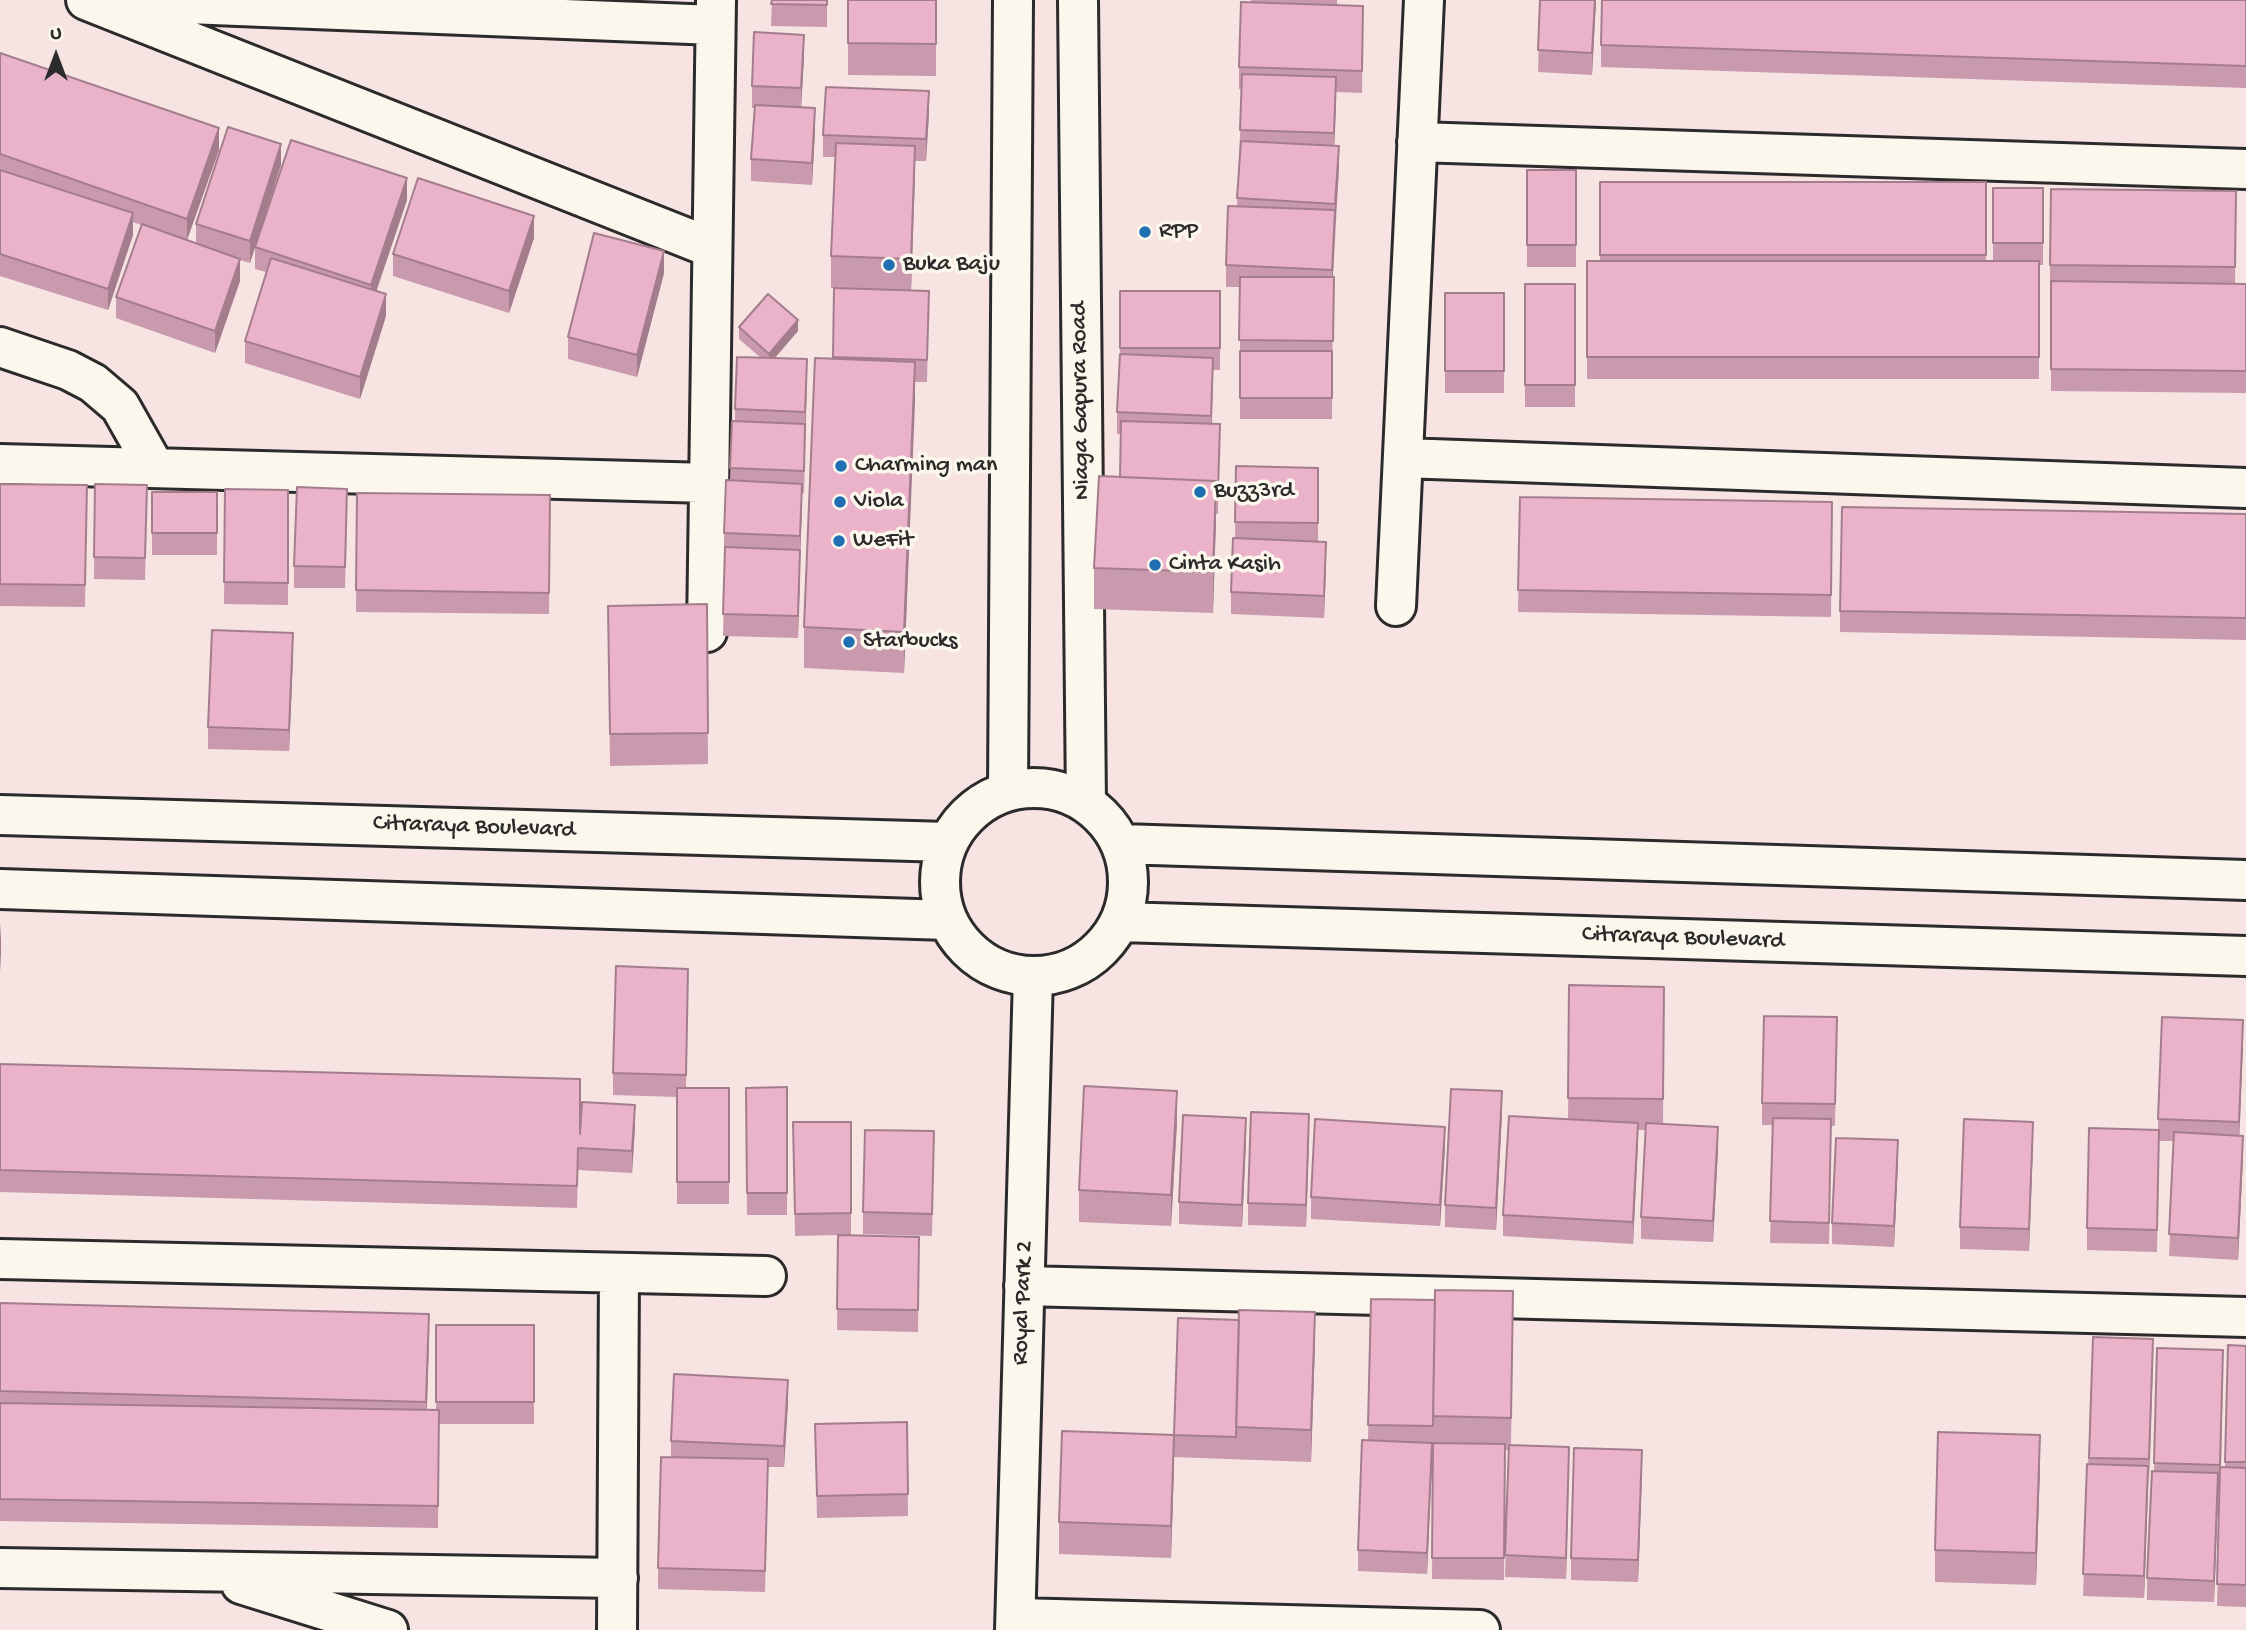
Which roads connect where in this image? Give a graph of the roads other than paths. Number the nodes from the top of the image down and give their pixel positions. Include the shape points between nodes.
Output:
1 (86, 0) edge
2 (101, 0) edge
3 (1013, 0) edge
4 (1078, 0) edge
5 (1424, 0) edge
6 (715, 13) edge
7 (1417, 142) junction
8 (2246, 169) edge
9 (712, 248) junction
10 (0, 347) edge
11 (1403, 458) junction
12 (0, 464) edge
13 (155, 468) junction
14 (709, 483) junction
15 (2246, 488) edge
16 (1396, 606) dead end
17 (707, 632) edge
18 (1008, 791) junction
19 (1086, 803) junction
20 (0, 815) edge
21 (948, 842) junction
22 (1121, 844) junction
23 (2246, 880) edge
24 (0, 889) edge
25 (947, 920) junction
26 (1120, 922) junction
27 (2246, 956) edge
28 (1033, 976) junction
29 (0, 1259) edge
30 (619, 1273) junction
31 (766, 1276) dead end
32 (1024, 1286) junction
33 (2246, 1317) edge
34 (0, 1568) edge
35 (199, 1572) junction
36 (618, 1578) junction
37 (1016, 1624) edge
38 (388, 1630) edge
39 (617, 1630) edge
40 (1480, 1630) edge

1 - 9 street
2 - 6 street
3 - 18 street
4 - 19 street, Niaga Gapura Road
5 - 7 street
6 - 9 street
7 - 8 street
7 - 11 street
9 - 14 street
10 - 13 street via 93,383 120,406
11 - 15 street
11 - 16 street
12 - 13 street
13 - 14 street
14 - 17 street
18 - 19 street via 1062,792
18 - 21 street via 983,802 962,819
19 - 22 street via 1107,821
20 - 21 street, Citraraya Boulevard
21 - 25 street via 940,868
22 - 23 street
22 - 26 street via 1128,869 1128,896
24 - 25 street
25 - 28 street via 962,943 982,961 1006,972
26 - 27 street, Citraraya Boulevard
26 - 28 street via 1105,944 1084,961 1060,972
28 - 32 street, Royal Park 2
29 - 30 street
30 - 31 street
30 - 36 street
32 - 33 street
32 - 37 street, Royal Park 2
34 - 35 street
35 - 36 street
35 - 38 street
36 - 39 street
37 - 40 street

